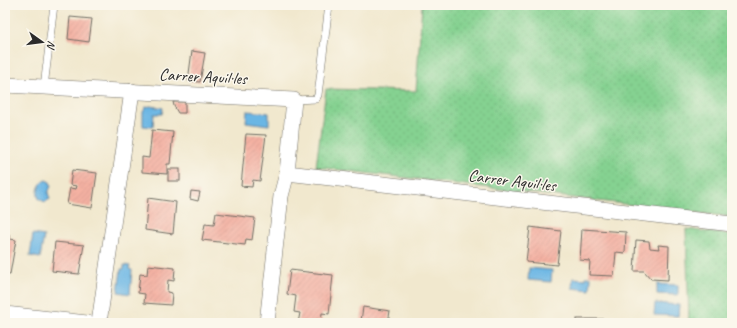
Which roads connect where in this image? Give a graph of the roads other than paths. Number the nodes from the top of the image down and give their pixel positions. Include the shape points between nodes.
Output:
1 (54, 5) edge
2 (329, 5) edge
3 (5, 85) edge
4 (44, 87) junction
5 (132, 91) junction
6 (294, 100) junction
7 (287, 173) junction
8 (732, 224) edge
9 (5, 314) edge
10 (87, 323) edge
11 (99, 323) edge
12 (267, 323) edge

1 - 4 lane
2 - 6 lane via 318,95 316,99
3 - 4 street, Carrer Aquil·les
4 - 5 street, Carrer Aquil·les
5 - 6 street, Carrer Aquil·les
5 - 11 street
6 - 7 street
7 - 8 street, Carrer Aquil·les
7 - 12 street via 281,196
9 - 10 street

